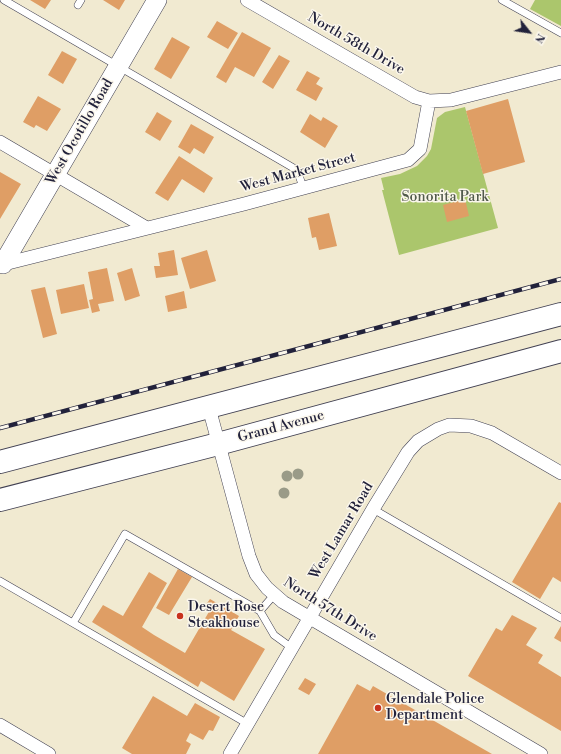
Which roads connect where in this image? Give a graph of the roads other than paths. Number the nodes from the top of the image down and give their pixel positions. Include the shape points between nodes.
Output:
1 (4, 0) edge
2 (157, 0) edge
3 (247, 0) edge
4 (502, 0) edge
5 (561, 33) edge
6 (118, 67) junction
7 (561, 72) edge
8 (429, 101) junction
9 (0, 142) edge
10 (55, 174) junction
11 (303, 187) junction
12 (145, 227) junction
13 (2, 264) edge
14 (561, 314) edge
15 (561, 351) edge
16 (210, 408) junction
17 (218, 444) junction
18 (0, 462) edge
19 (561, 472) edge
20 (0, 500) edge
21 (374, 509) junction
22 (0, 581) edge
23 (274, 595) junction
24 (260, 611) junction
25 (310, 618) junction
26 (561, 618) edge
27 (73, 623) junction
28 (292, 648) junction
29 (248, 724) junction
30 (0, 725) edge
31 (49, 754) edge
32 (230, 754) edge
33 (541, 754) edge

1 - 6 lane
2 - 6 street, West Ocotillo Road
3 - 8 street, North 58th Drive via 416,97
4 - 5 lane
6 - 10 street, West Ocotillo Road
6 - 11 lane via 297,170
7 - 8 street via 451,100
8 - 11 street, West Market Street via 420,149 415,156 398,163
9 - 10 street
10 - 12 street
10 - 13 street, West Ocotillo Road
11 - 12 street, West Market Street via 244,204
12 - 13 street, West Market Street
14 - 16 highway
15 - 17 highway, Grand Avenue
16 - 17 street, North 57th Drive
16 - 18 highway
17 - 20 highway, Grand Avenue
17 - 23 street, North 57th Drive via 249,556 256,574
19 - 21 street, West Lamar Road via 492,433 471,426 449,425 428,434 412,447
21 - 25 street, West Lamar Road
21 - 26 lane
22 - 27 lane
23 - 24 lane
23 - 25 street, North 57th Drive
24 - 27 lane via 125,534
24 - 28 lane via 274,635
25 - 28 street, West Lamar Road
25 - 33 street, North 57th Drive
27 - 29 lane
28 - 29 street, West Lamar Road
29 - 32 street, West Lamar Road
30 - 31 street

